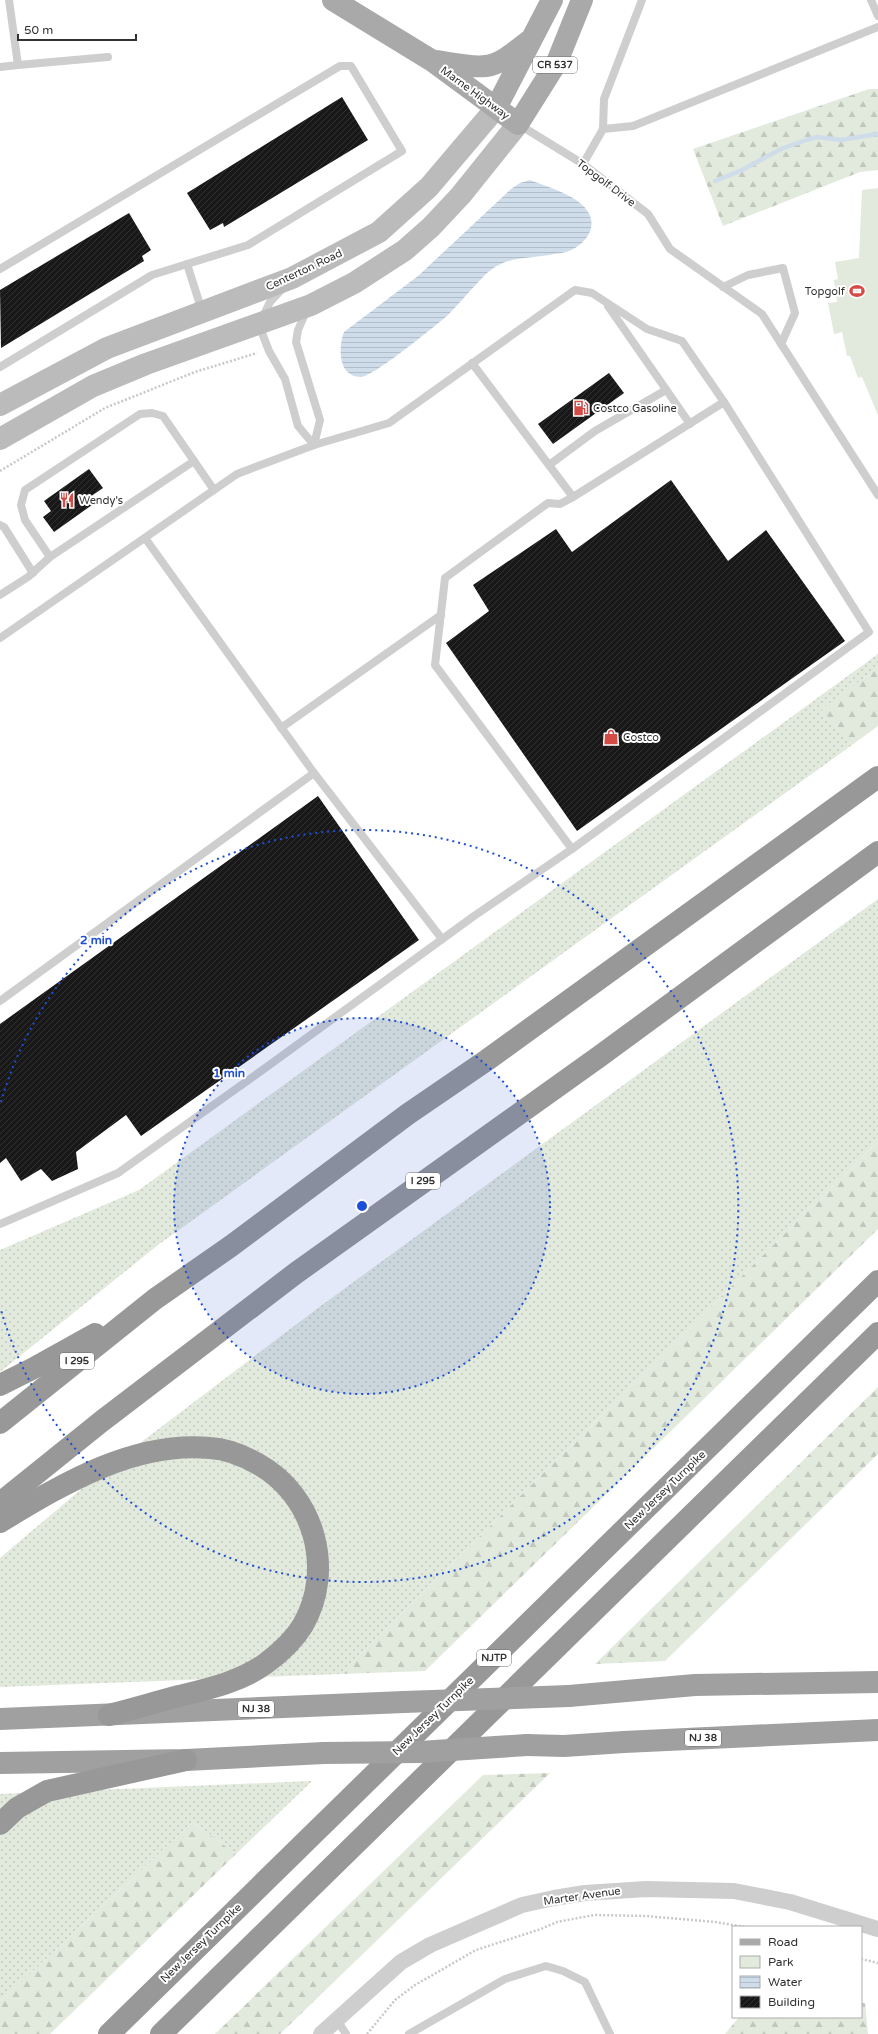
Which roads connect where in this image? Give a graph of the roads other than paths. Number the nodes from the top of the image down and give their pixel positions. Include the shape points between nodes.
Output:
1 (9, 0) edge
2 (333, 0) edge
3 (552, 0) edge
4 (582, 0) edge
5 (642, 0) edge
6 (871, 0) edge
7 (878, 16) edge
8 (878, 27) edge
9 (532, 39) junction
10 (108, 57) dead end
11 (431, 60) junction
12 (18, 65) junction
13 (0, 66) edge
14 (496, 108) junction
15 (518, 124) junction
16 (603, 129) junction
17 (583, 164) junction
18 (187, 264) junction
19 (0, 269) edge
20 (292, 278) junction
21 (723, 287) junction
22 (605, 302) junction
23 (311, 305) junction
24 (202, 312) junction
25 (259, 325) junction
26 (781, 344) junction
27 (472, 363) junction
28 (0, 367) edge
29 (93, 386) junction
30 (666, 390) junction
31 (724, 402) junction
32 (0, 405) edge
33 (690, 424) junction
34 (0, 439) edge
35 (314, 445) junction
36 (194, 461) junction
37 (549, 465) junction
38 (214, 490) junction
39 (878, 495) edge
40 (572, 497) junction
41 (0, 525) edge
42 (145, 538) junction
43 (50, 557) junction
44 (33, 572) junction
45 (0, 595) edge
46 (441, 615) junction
47 (0, 638) edge
48 (281, 728) junction
49 (314, 773) junction
50 (878, 776) edge
51 (572, 850) junction
52 (878, 852) edge
53 (442, 939) junction
54 (0, 1001) edge
55 (0, 1224) edge
56 (878, 1281) edge
57 (155, 1299) junction
58 (878, 1333) edge
59 (0, 1385) edge
60 (0, 1423) edge
61 (0, 1503) edge
62 (0, 1522) edge
63 (878, 1682) edge
64 (109, 1715) junction
65 (0, 1719) edge
66 (878, 1730) edge
67 (186, 1760) junction
68 (0, 1763) edge
69 (0, 1824) edge
70 (878, 1929) edge
71 (337, 2020) junction
72 (108, 2034) edge
73 (161, 2034) edge
74 (321, 2034) edge
75 (346, 2034) edge
76 (409, 2034) edge
77 (610, 2034) edge

1 - 12 lane
2 - 11 main road, Marne Highway / CR 537
3 - 9 main road, CR 537
4 - 15 main road, Marne Highway / CR 537 via 557,62
5 - 16 lane via 604,99
6 - 7 lane
8 - 16 lane via 633,126
9 - 11 main road, CR 537 via 512,54 486,66
9 - 14 main road, Centerton Road
10 - 12 lane
11 - 14 main road, Marne Highway / CR 537
12 - 13 lane
14 - 15 main road, Marne Highway / CR 537
14 - 20 main road, Centerton Road via 429,187 379,232
15 - 17 lane, Topgolf Drive
15 - 23 main road via 461,194 431,227 405,250 354,283
16 - 17 lane
17 - 21 lane, Topgolf Drive via 648,214 670,249
18 - 19 lane via 248,245 402,151 351,66 340,66
18 - 24 lane
18 - 28 lane via 152,276
20 - 24 main road, Centerton Road
20 - 25 lane via 270,302
21 - 26 lane, Topgolf Drive via 762,314
21 - 26 lane via 748,275 783,268 795,313
22 - 27 lane via 592,293 575,290
22 - 30 lane
22 - 31 lane via 648,329 682,342
23 - 25 main road
23 - 35 lane via 302,318 296,342 320,420
24 - 29 main road via 190,333 116,362
24 - 32 main road, Centerton Road via 107,348
25 - 29 main road via 146,364
25 - 35 lane via 285,379 298,426
26 - 39 lane, Topgolf Drive
27 - 35 lane via 389,423
27 - 37 lane
29 - 34 main road
30 - 33 lane
30 - 37 lane via 594,431
31 - 33 lane
31 - 51 lane via 869,632
33 - 40 lane
35 - 38 lane via 237,474
36 - 38 lane
36 - 43 lane
36 - 43 lane via 163,416 152,413 140,414 64,464 25,490 21,505 25,520
37 - 40 lane
38 - 42 lane
40 - 46 lane via 560,504 548,503 445,578
41 - 44 lane via 4,527
42 - 47 lane
42 - 48 lane
43 - 44 lane
44 - 45 lane
46 - 48 lane
46 - 51 lane via 435,665
48 - 49 lane
49 - 53 lane
49 - 54 lane
50 - 57 highway, I 295
51 - 53 lane
52 - 61 highway, I 295 via 600,1056 296,1273 102,1421
53 - 55 lane via 118,1173
56 - 72 highway, New Jersey Turnpike / NJTP
57 - 59 highway via 32,1370
57 - 60 highway, I 295
58 - 73 highway
62 - 64 highway via 72,1480 107,1465 142,1454 176,1449 211,1448 243,1456 270,1471 292,1490 307,1515 316,1542 318,1570 314,1598 303,1624 286,1647 264,1665 238,1679
63 - 64 highway, NJ 38, bridge via 695,1686 569,1696
64 - 65 highway, NJ 38
66 - 67 highway, NJ 38, bridge via 564,1746 527,1745 420,1752 324,1753
67 - 68 highway, NJ 38
67 - 69 highway via 47,1791 17,1808
70 - 71 street, Marter Avenue via 790,1902 734,1891 646,1889 554,1898 522,1905 430,1945 401,1962
71 - 74 street, Marter Avenue
71 - 75 lane
76 - 77 lane via 505,1979 546,1966 585,1982

